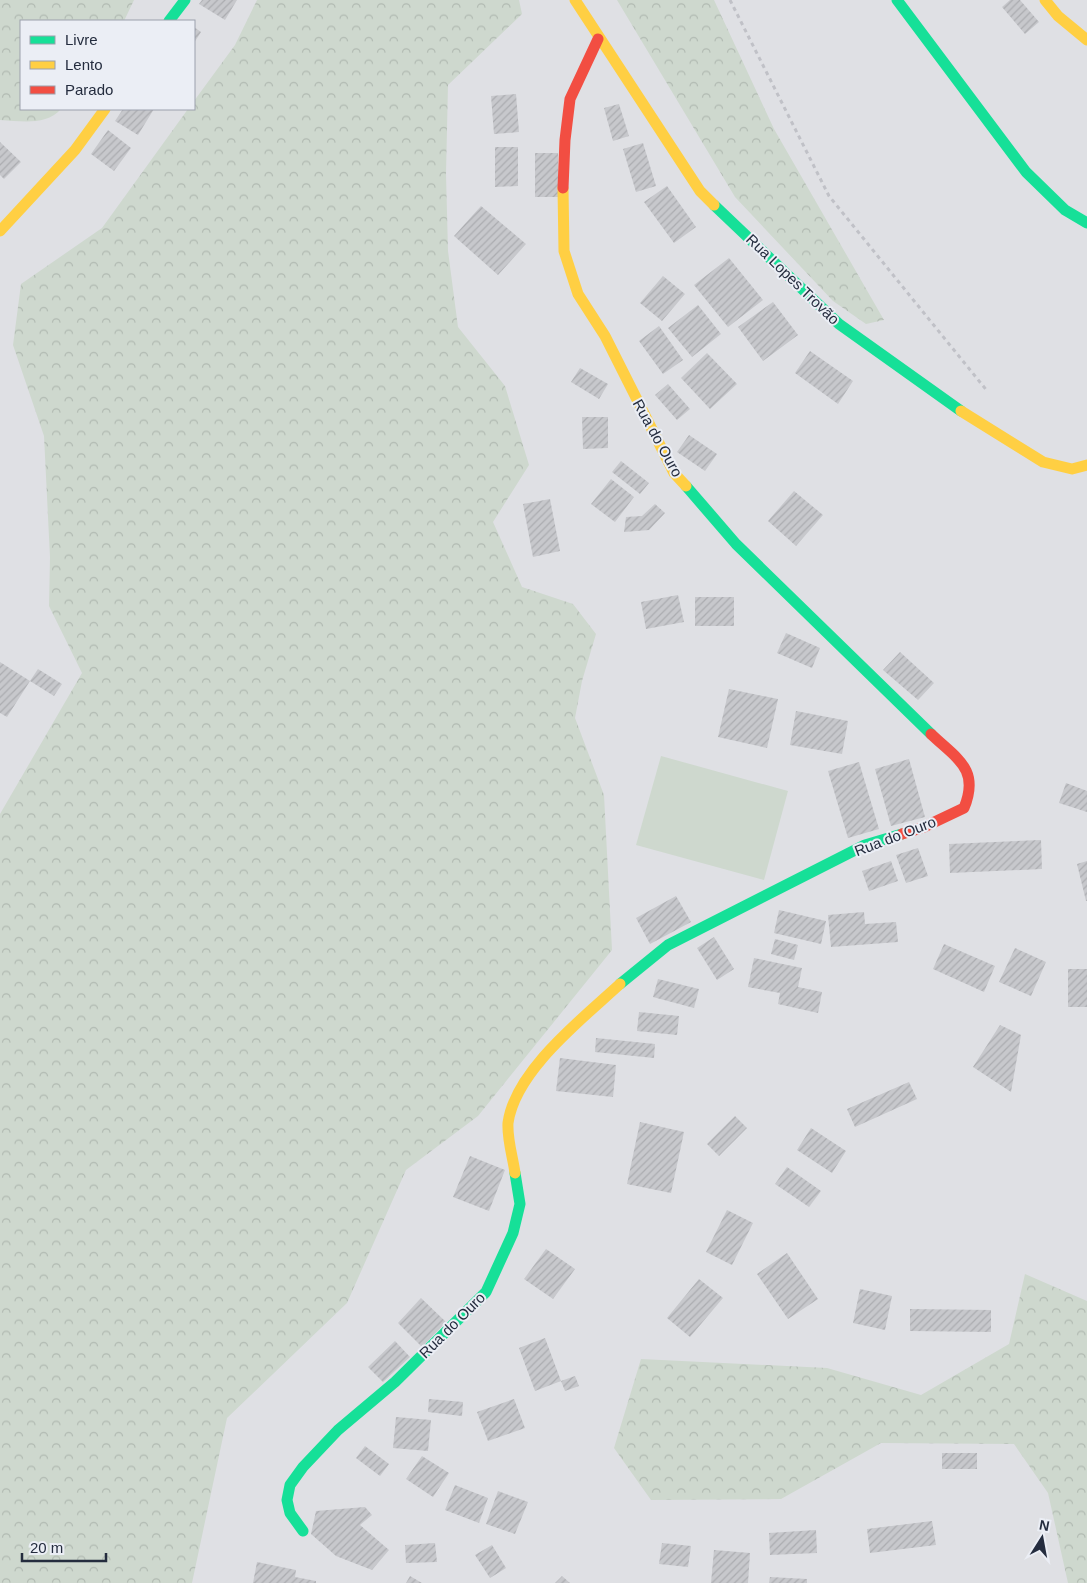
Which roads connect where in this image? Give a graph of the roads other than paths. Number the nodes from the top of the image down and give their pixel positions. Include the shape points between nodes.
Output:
1 (185, 0) edge
2 (575, 0) edge
3 (896, 0) edge
4 (1045, 0) edge
5 (170, 20) edge
6 (598, 39) junction
7 (1087, 40) edge
8 (104, 110) edge
9 (1087, 223) edge
10 (0, 231) edge
11 (1087, 465) edge
12 (304, 1531) dead end

1 - 5 street
2 - 6 street, Rua Lopes Trovão
3 - 9 street via 1026,172 1065,210
4 - 7 street via 1058,16
6 - 11 street, Rua Lopes Trovão via 700,191 839,324 946,402 1043,462 1072,469
6 - 12 street, Rua do Ouro via 570,99 566,140 562,220 564,252 578,294 605,336 674,473 736,544 967,768 971,791 964,808 924,827 865,845 668,945 563,1036 537,1065 512,1104 508,1126 520,1204 513,1233 486,1292 394,1382 338,1430 303,1467 290,1485 287,1500 290,1513
8 - 10 street via 75,150

